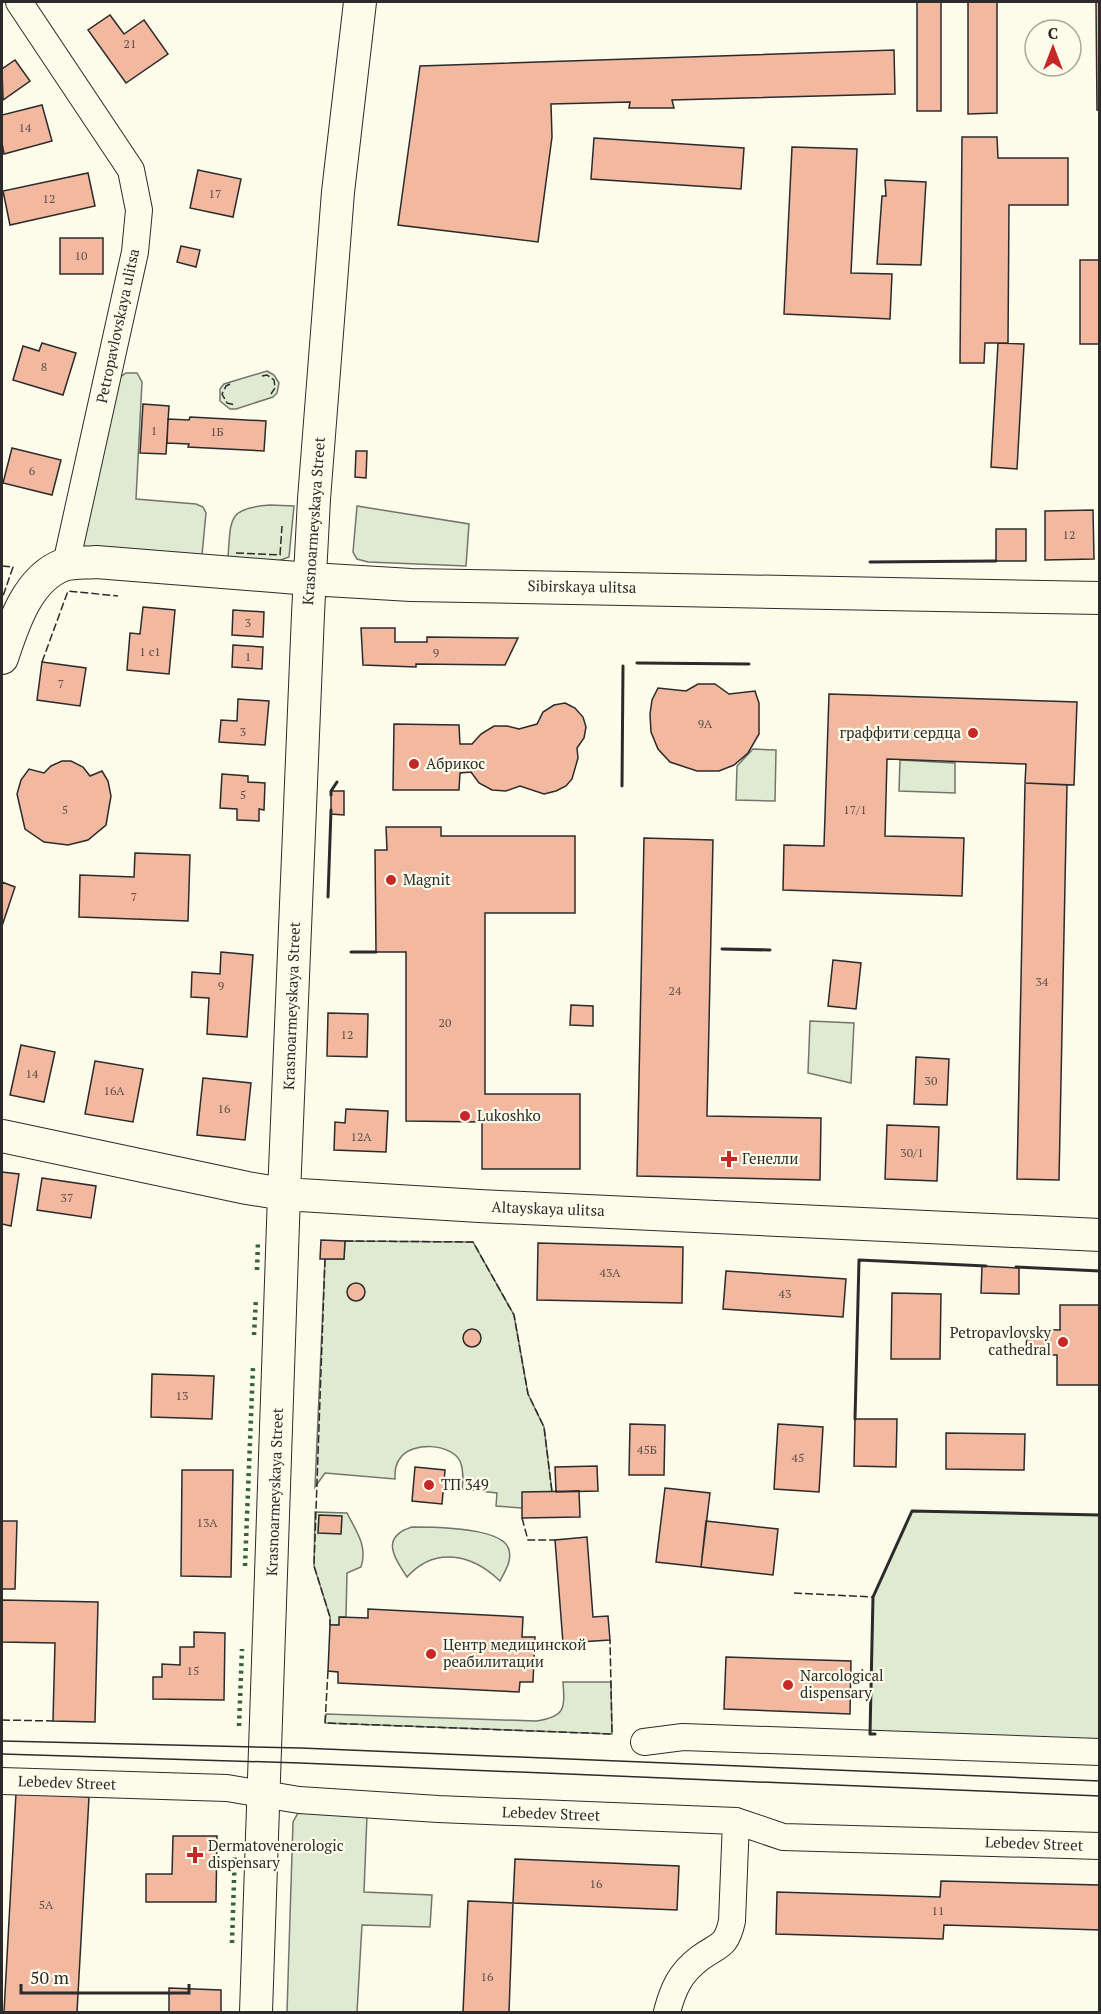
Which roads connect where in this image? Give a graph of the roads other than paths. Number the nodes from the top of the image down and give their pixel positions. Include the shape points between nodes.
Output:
1 (19, 2) edge
2 (360, 2) edge
3 (66, 564) junction
4 (310, 579) junction
5 (1100, 598) edge
6 (2, 658) edge
7 (2, 1136) edge
8 (284, 1194) junction
9 (1100, 1235) edge
10 (644, 1742) dead end
11 (1100, 1752) edge
12 (2, 1781) edge
13 (264, 1794) junction
14 (736, 1821) junction
15 (1100, 1846) edge
16 (256, 2013) edge
17 (667, 2013) edge

1 - 3 street, Petropavlovskaya ulitsa via 131,170 139,210 135,252
2 - 4 main road, Krasnoarmeyskaya Street via 338,192
3 - 4 main road, Sibirskaya ulitsa via 96,562
3 - 6 main road via 33,589 13,625
4 - 5 main road, Sibirskaya ulitsa via 422,585
4 - 8 main road, Krasnoarmeyskaya Street
7 - 8 main road, Altayskaya ulitsa
8 - 9 main road, Altayskaya ulitsa
8 - 13 main road, Krasnoarmeyskaya Street
10 - 11 street via 683,1737
12 - 13 street, Lebedev Street via 227,1788
13 - 14 street, Lebedev Street via 438,1809
13 - 16 main road, Krasnoarmeyskaya Street
14 - 15 street, Lebedev Street via 783,1837
14 - 17 street via 729,1936 686,1972 673,1989

